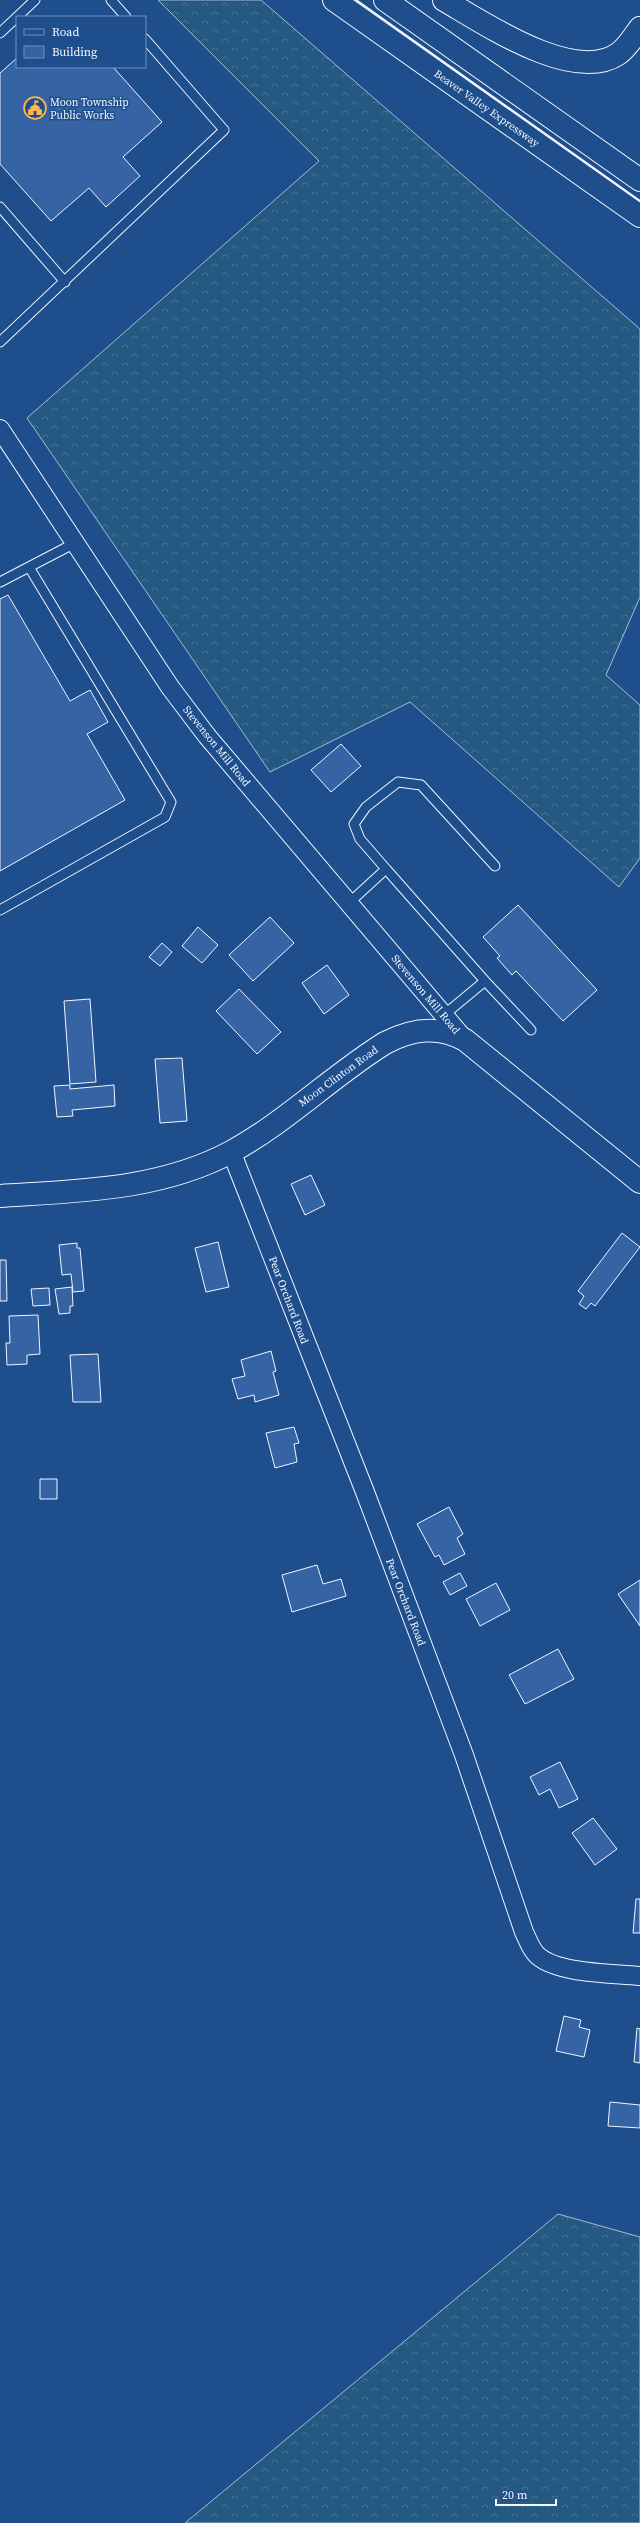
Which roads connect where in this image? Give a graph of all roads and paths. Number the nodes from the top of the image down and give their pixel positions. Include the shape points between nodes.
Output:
1 (35, 0) edge
2 (111, 0) edge
3 (334, 0) edge
4 (385, 0) edge
5 (444, 0) edge
6 (18, 16) edge
7 (125, 16) edge
8 (16, 18) edge
9 (640, 28) edge
10 (0, 33) edge
11 (146, 40) edge
12 (640, 180) edge
13 (0, 207) edge
14 (640, 216) edge
15 (64, 282) junction
16 (0, 342) edge
17 (0, 428) edge
18 (75, 543) junction
19 (29, 567) junction
20 (0, 582) edge
21 (495, 866) dead end
22 (386, 869) junction
23 (349, 903) junction
24 (0, 910) edge
25 (485, 982) junction
26 (444, 1015) junction
27 (531, 1030) dead end
28 (465, 1040) junction
29 (231, 1151) junction
30 (640, 1182) edge
31 (0, 1196) edge
32 (640, 1976) edge

1 - 6 lane
2 - 7 lane
3 - 14 main road, Beaver Valley Expressway
4 - 12 main road
5 - 9 main road via 536,50 584,63 602,61 619,54
8 - 10 lane
11 - 15 lane via 224,130
13 - 15 lane
15 - 16 lane
17 - 18 street, Stevenson Mill Road
18 - 19 lane
18 - 23 street, Stevenson Mill Road via 170,687 207,736
19 - 20 lane
19 - 24 lane via 171,802 165,817
21 - 22 lane via 421,785 398,782 366,807 354,824 360,839
22 - 23 lane
22 - 25 lane
23 - 26 street, Stevenson Mill Road
25 - 26 lane
25 - 27 lane
26 - 28 street, Stevenson Mill Road
28 - 29 main road, Moon Clinton Road via 452,1033 439,1031 420,1030 401,1034 365,1055 251,1140
28 - 30 main road, Moon Clinton Road
29 - 31 main road, Moon Clinton Road via 185,1172 137,1184 77,1192
29 - 32 street, Pear Orchard Road via 464,1755 524,1932 538,1956 547,1960 581,1970

